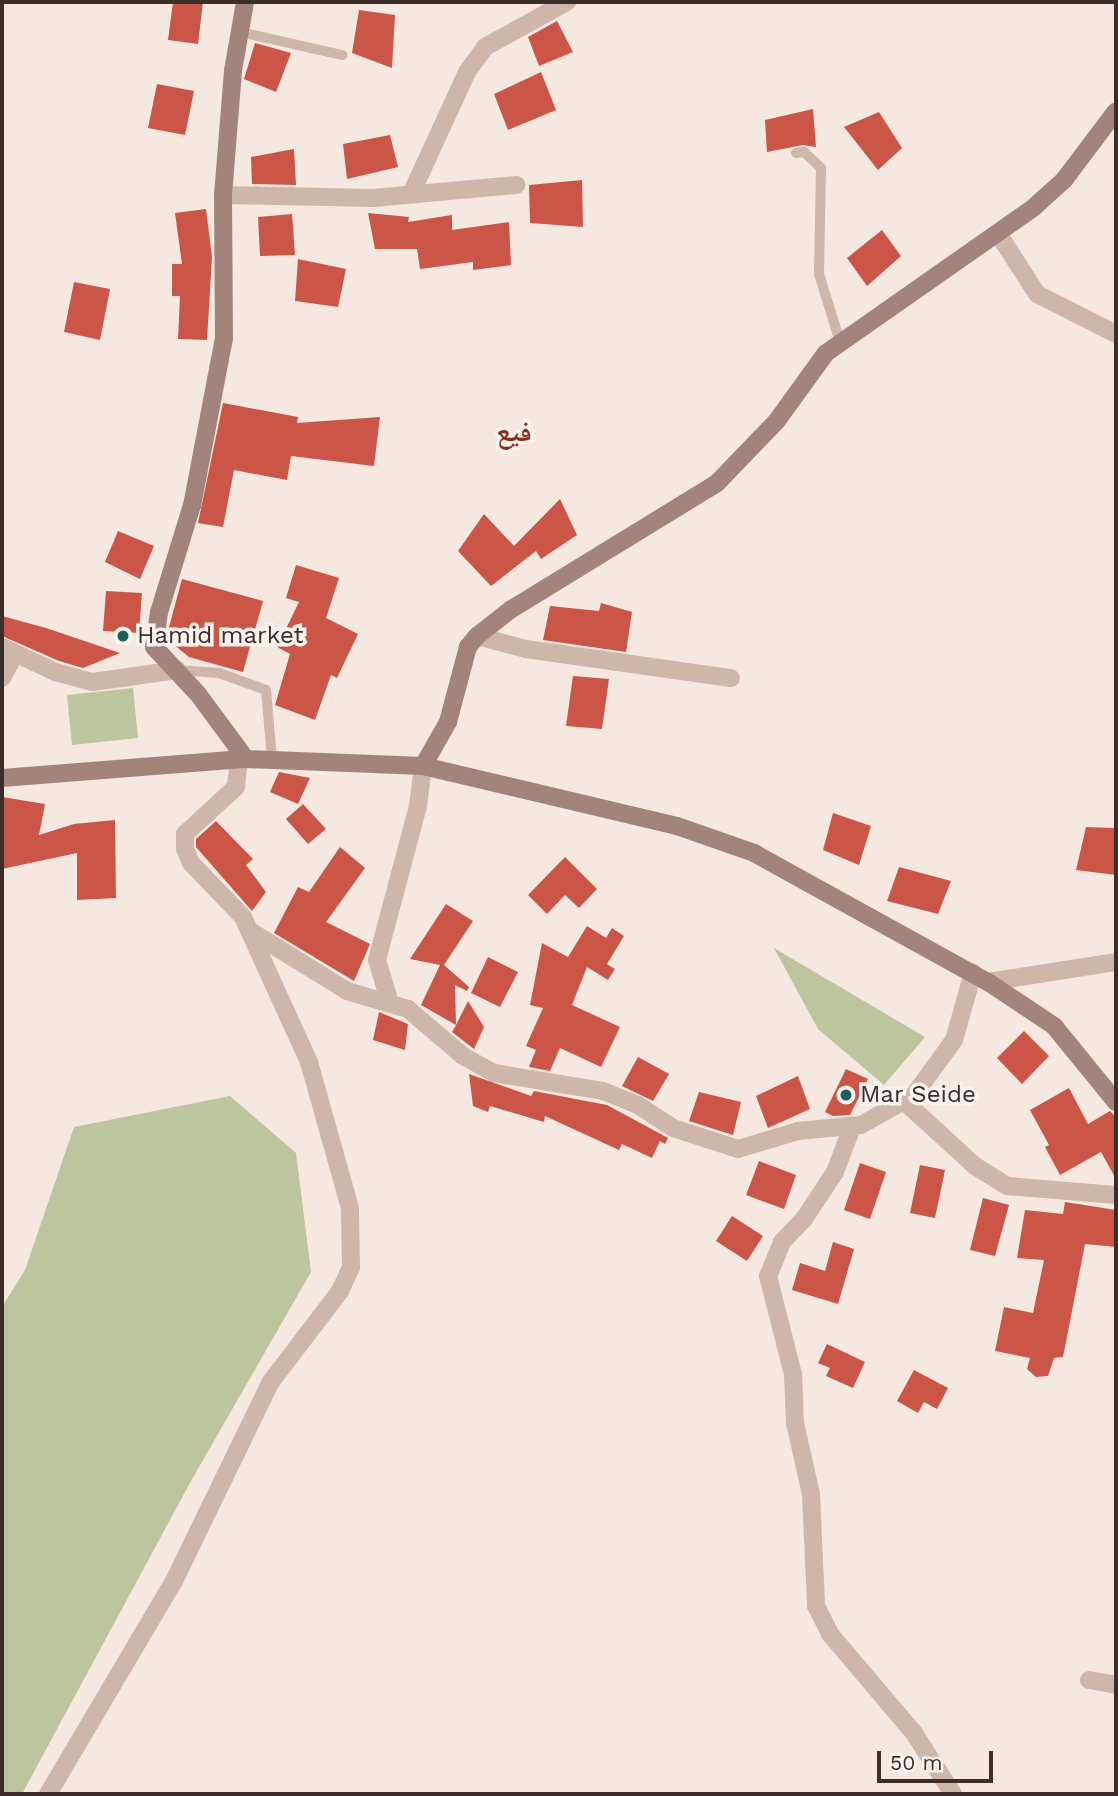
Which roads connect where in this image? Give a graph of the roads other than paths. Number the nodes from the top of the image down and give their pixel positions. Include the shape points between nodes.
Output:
1 (245, 2) edge
2 (567, 2) edge
3 (240, 32) junction
4 (342, 55) dead end
5 (1116, 111) edge
6 (796, 153) dead end
7 (516, 185) dead end
8 (411, 194) junction
9 (223, 195) junction
10 (999, 235) junction
11 (1116, 334) edge
12 (841, 342) junction
13 (477, 636) junction
14 (8, 651) edge
15 (177, 670) junction
16 (2, 678) edge
17 (731, 678) dead end
18 (242, 759) junction
19 (272, 759) junction
20 (424, 766) junction
21 (2, 778) edge
22 (250, 931) junction
23 (1116, 962) edge
24 (981, 977) junction
25 (390, 1003) junction
26 (905, 1102) junction
27 (1116, 1102) edge
28 (852, 1127) junction
29 (1116, 1195) edge
30 (1089, 1680) dead end
31 (1116, 1685) edge
32 (48, 1794) edge
33 (953, 1794) edge

1 - 3 street
2 - 8 street via 485,47 467,72
3 - 4 lane
3 - 9 street
5 - 10 street via 1064,180
6 - 12 lane via 804,152 821,168 819,274
7 - 8 street
8 - 9 street
9 - 15 street via 223,338 192,505 159,612 154,647
10 - 11 street via 1037,294
10 - 12 street
12 - 13 street via 812,368 776,422 717,483 510,610
13 - 17 street via 526,649
13 - 20 street via 468,647 448,722
14 - 15 street via 93,682
14 - 16 street
15 - 18 street
15 - 19 lane via 219,673 266,690
18 - 19 street
18 - 21 street
18 - 22 street via 236,787 194,823 184,842 191,863 243,917
19 - 20 street
20 - 24 street via 723,839
20 - 25 street via 418,806 377,960
22 - 25 street via 347,990
22 - 32 street via 309,1062 350,1208 351,1267 340,1291 270,1383 174,1581
23 - 24 street
24 - 26 street via 935,1072
24 - 27 street via 1055,1026
25 - 28 street via 415,1013 463,1056 494,1073 603,1091 710,1143 750,1149 798,1131
26 - 28 street
26 - 29 street via 934,1132 1007,1186
28 - 33 street via 835,1172 777,1250 768,1276 793,1374 795,1423 811,1494 816,1606 830,1634 914,1733
30 - 31 street

